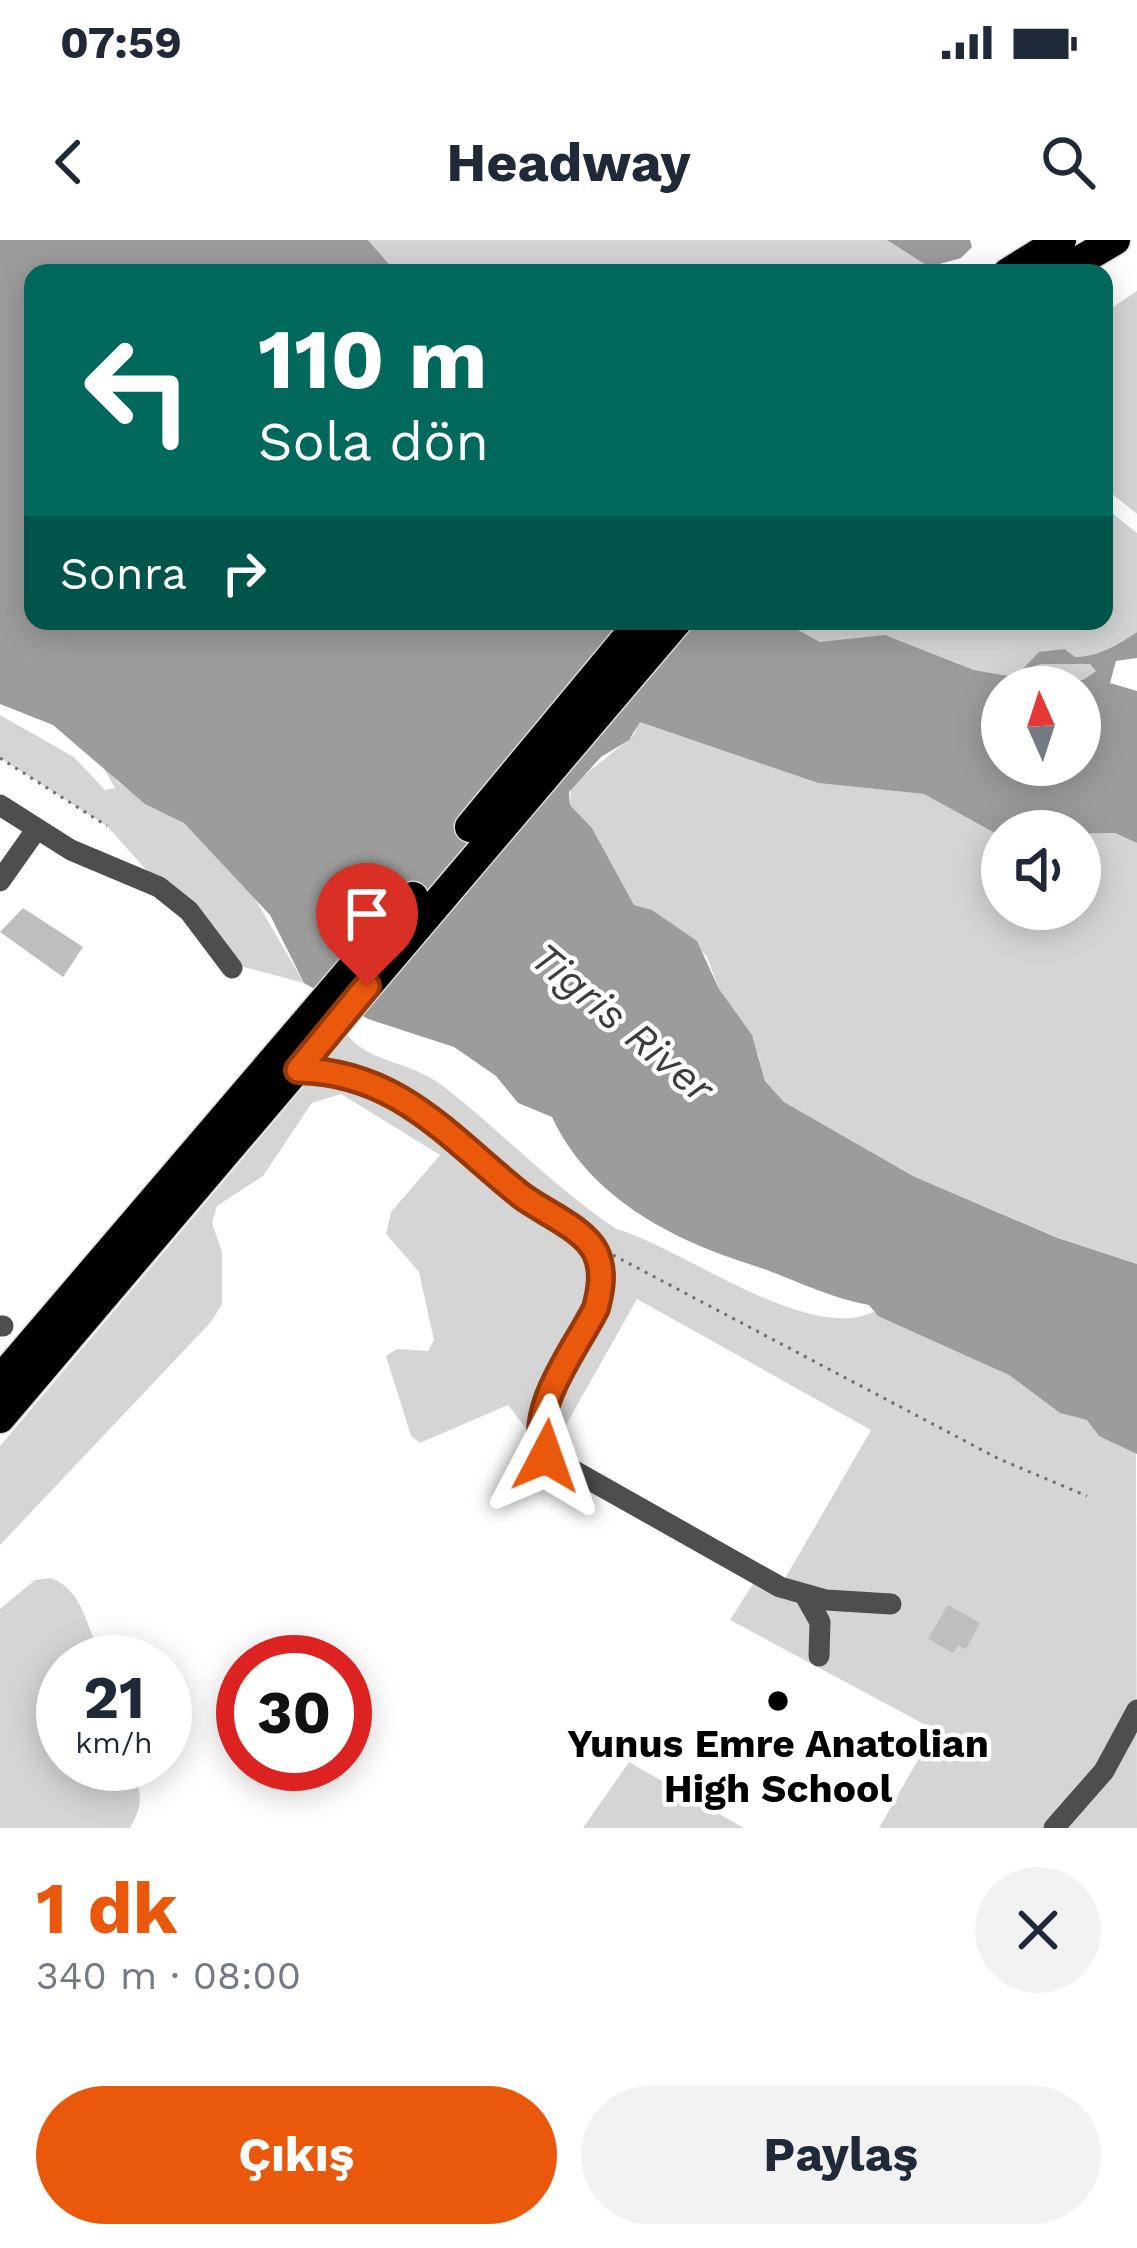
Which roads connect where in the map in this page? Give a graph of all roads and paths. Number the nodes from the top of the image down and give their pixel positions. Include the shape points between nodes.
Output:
1 (1061, 240) edge
2 (1115, 240) edge
3 (1022, 264) edge
4 (1075, 264) edge
5 (634, 630) edge
6 (668, 630) edge
7 (0, 758) edge
8 (0, 805) edge
9 (107, 826) dead end
10 (36, 830) junction
11 (0, 881) edge
12 (232, 968) dead end
13 (300, 1056) junction
14 (590, 1244) junction
15 (0, 1380) edge
16 (0, 1418) edge
17 (1087, 1496) dead end
18 (806, 1597) junction
19 (891, 1604) dead end
20 (819, 1656) dead end
21 (1137, 1710) edge
22 (1054, 1828) edge

1 - 3 highway
2 - 4 highway
5 - 13 highway
6 - 13 highway
7 - 9 path
8 - 10 street
10 - 11 street
10 - 12 street via 159,887 190,911
13 - 14 street via 437,1120
13 - 15 highway
13 - 16 highway
14 - 17 path via 999,1459
14 - 18 street via 601,1290 547,1405 540,1432 546,1456
18 - 19 street
18 - 20 street via 820,1622
21 - 22 street via 1104,1771

